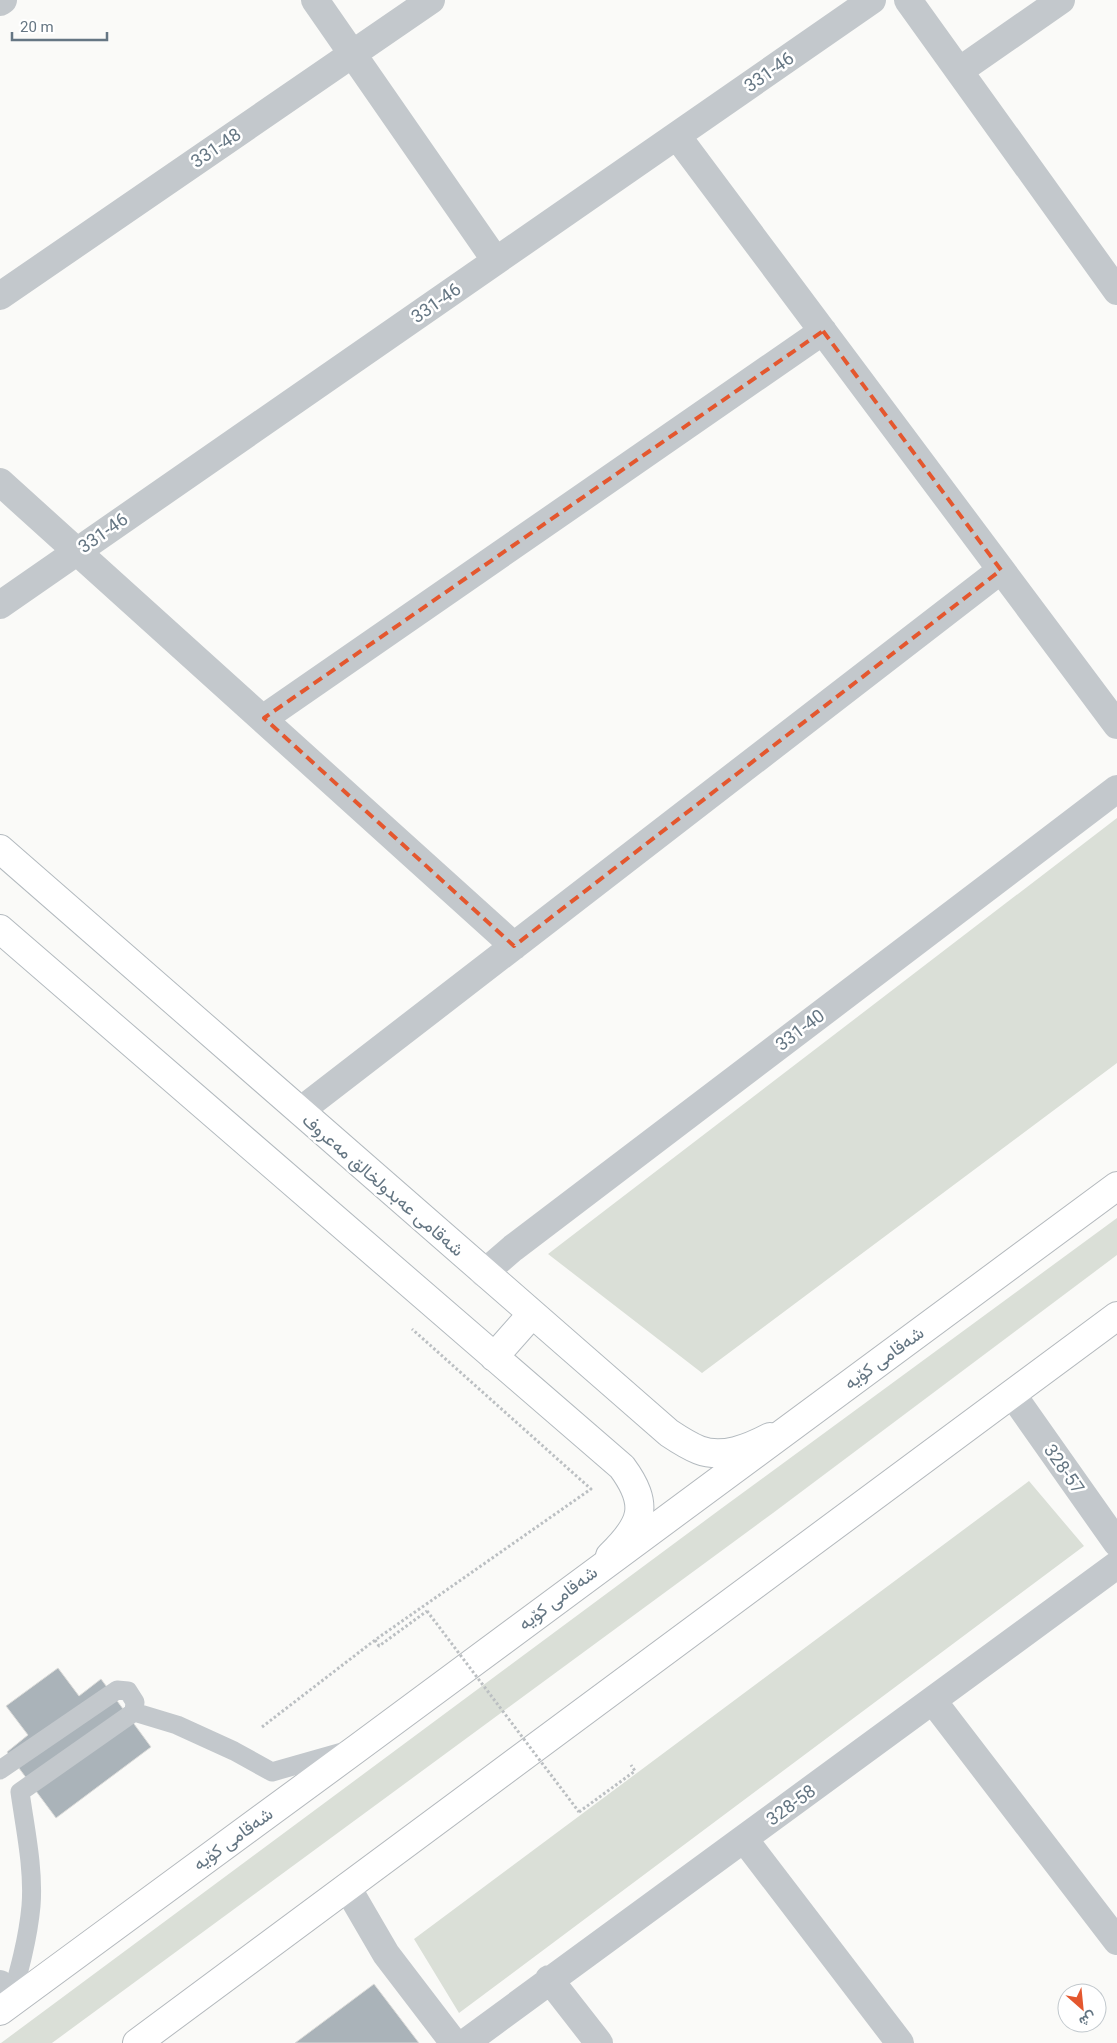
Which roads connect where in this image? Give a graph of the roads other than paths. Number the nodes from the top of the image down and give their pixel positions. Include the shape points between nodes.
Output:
1 (3, 0) edge
2 (315, 0) edge
3 (431, 0) edge
4 (872, 0) edge
5 (908, 0) edge
6 (1062, 0) edge
7 (0, 2) edge
8 (352, 54) junction
9 (959, 71) junction
10 (676, 136) junction
11 (496, 261) junction
12 (1113, 277) edge
13 (0, 296) edge
14 (823, 331) junction
15 (0, 482) edge
16 (76, 552) junction
17 (1001, 570) junction
18 (0, 605) edge
19 (264, 718) junction
20 (1117, 725) edge
21 (1117, 789) edge
22 (0, 849) edge
23 (0, 929) edge
24 (514, 946) junction
25 (300, 1112) junction
26 (1117, 1186) edge
27 (484, 1273) junction
28 (532, 1314) junction
29 (1117, 1316) edge
30 (494, 1357) junction
31 (1012, 1394) junction
32 (789, 1428) junction
33 (1117, 1543) edge
34 (1117, 1565) edge
35 (596, 1570) junction
36 (933, 1701) junction
37 (134, 1712) junction
38 (359, 1747) junction
39 (0, 1770) edge
40 (0, 1781) edge
41 (20, 1792) junction
42 (744, 1839) junction
43 (347, 1887) junction
44 (1117, 1941) edge
45 (549, 1979) junction
46 (3, 1999) edge
47 (137, 2043) edge
48 (454, 2043) edge
49 (465, 2043) edge
50 (599, 2043) edge
51 (900, 2043) edge

1 - 7 street
2 - 8 street
3 - 8 street, 331-48
4 - 10 street, 331-46
5 - 9 street
6 - 9 street
8 - 11 street
8 - 13 street, 331-48
9 - 12 street
10 - 11 street, 331-46
10 - 14 street
11 - 16 street, 331-46
14 - 17 street
14 - 19 street
15 - 16 street
16 - 18 street, 331-46
16 - 19 street
17 - 20 street
17 - 24 street
19 - 24 street
21 - 27 street, 331-40 via 520,1242
22 - 25 main road, شەقامی عەبدولخالق مەعروف
23 - 30 main road
24 - 25 street
25 - 27 main road, شەقامی عەبدولخالق مەعروف
26 - 32 main road, شەقامی کۆیە
27 - 28 main road, شەقامی عەبدولخالق مەعروف
28 - 30 main road
28 - 32 main road, شەقامی عەبدولخالق مەعروف via 668,1433 700,1450 724,1454 753,1446
29 - 31 main road
30 - 35 main road via 622,1467 634,1484 640,1502 638,1520 626,1540
31 - 33 street, 328-57
31 - 43 main road
32 - 35 main road, شەقامی کۆیە
34 - 36 street, 328-58
35 - 38 main road, شەقامی کۆیە
36 - 42 street, 328-58
36 - 44 street
37 - 38 lane via 177,1725 272,1772
37 - 39 lane via 135,1702 128,1691 117,1690
37 - 41 lane
38 - 46 main road, شەقامی کۆیە
40 - 41 lane
41 - 46 lane via 31,1905 22,1958
42 - 45 street, 328-58
42 - 51 street
43 - 47 main road
43 - 48 street via 386,1954
45 - 49 street, 328-58
45 - 50 street

